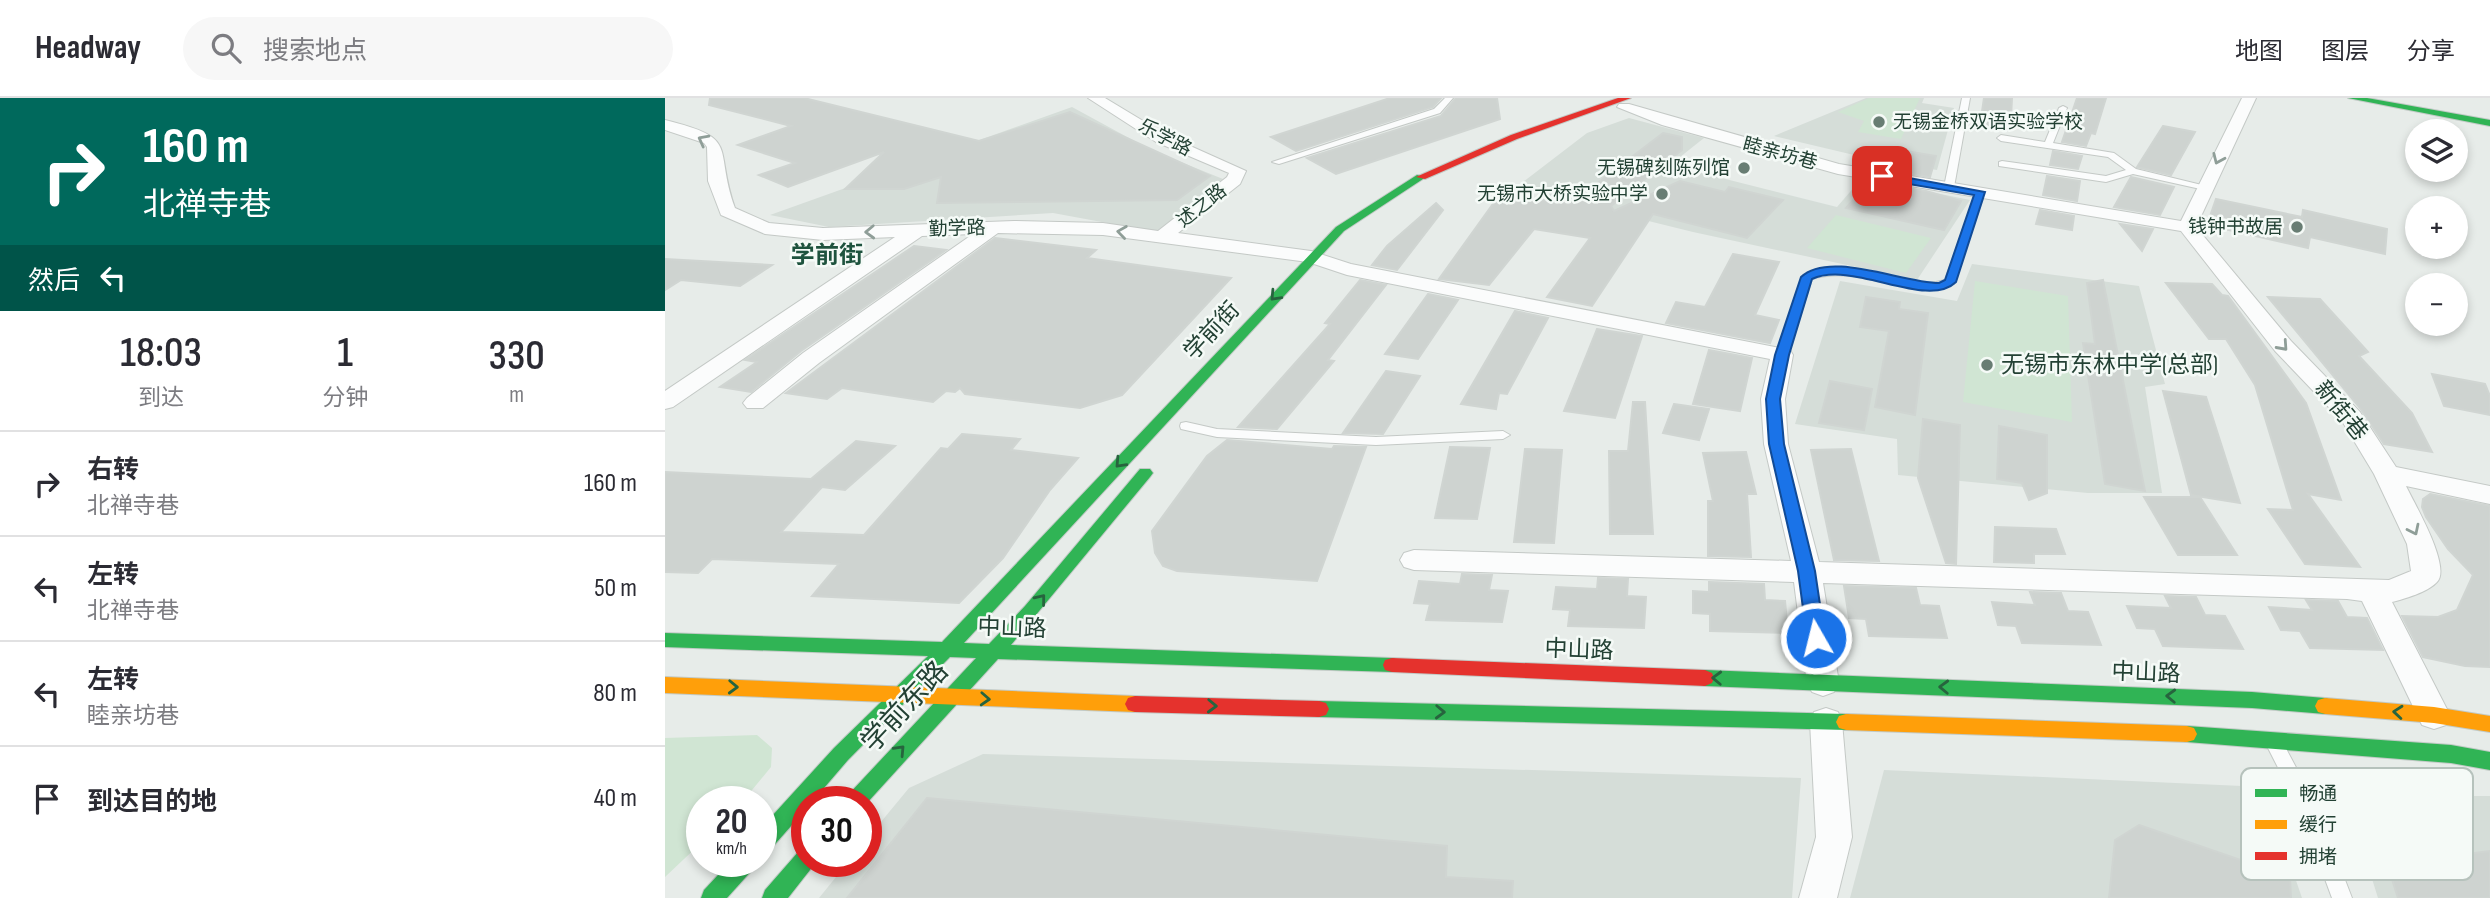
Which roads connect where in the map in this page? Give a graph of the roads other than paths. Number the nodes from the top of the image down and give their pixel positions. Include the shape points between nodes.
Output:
1 (1095, 98) edge
2 (1449, 98) edge
3 (1650, 98) edge
4 (1966, 98) edge
5 (2249, 98) edge
6 (2352, 98) edge
7 (1626, 102) edge
8 (2063, 108) dead end
9 (2490, 123) edge
10 (665, 125) edge
11 (2001, 138) dead end
12 (2048, 145) junction
13 (1276, 162) dead end
14 (2002, 164) dead end
15 (1238, 171) joint
16 (2133, 171) junction
17 (1949, 187) junction
18 (2205, 187) junction
19 (1980, 192) junction
20 (995, 227) junction
21 (2187, 227) junction
22 (918, 230) junction
23 (1162, 237) junction
24 (1319, 260) junction
25 (1258, 342) dead end
26 (1782, 355) junction
27 (665, 402) edge
28 (755, 403) dead end
29 (1186, 426) dead end
30 (1503, 435) dead end
31 (1160, 456) dead end
32 (2387, 474) junction
33 (2490, 495) edge
34 (1414, 560) dead end
35 (1807, 571) junction
36 (2372, 592) junction
37 (665, 640) edge
38 (946, 648) junction
39 (995, 650) junction
40 (1823, 682) junction
41 (665, 685) edge
42 (900, 694) junction
43 (950, 697) junction
44 (2434, 715) junction
45 (1826, 722) junction
46 (2490, 724) edge
47 (2273, 740) junction
48 (2490, 761) edge
49 (2288, 768) edge
50 (869, 786) edge
51 (777, 826) edge
52 (731, 877) edge
53 (791, 877) edge
54 (2335, 880) edge
55 (712, 898) edge
56 (773, 898) edge
57 (1818, 898) edge
58 (2342, 898) edge

1 - 15 street, 乐学路 via 1162,139
2 - 13 lane via 1437,111
3 - 7 main road, 学前街
4 - 17 lane
5 -> 18 street
6 - 9 main road
7 - 17 street, 睦亲坊巷 via 1782,156
7 - 24 main road, 学前街 via 1496,143 1437,167 1371,204
8 - 12 lane
22 -> 10 street, 勤学路 via 823,234 765,228 727,211 711,140
11 - 12 lane
12 - 16 lane via 2111,155
14 - 16 lane via 2106,179
15 - 23 street, 述之路 via 1234,180
16 - 18 lane
17 - 19 street, 睦亲坊巷
18 - 21 street
19 - 21 street, 睦亲坊巷
19 - 26 lane via 1950,282 1926,287 1836,269 1819,271 1807,277
20 - 22 street, 勤学路
23 -> 20 street, 勤学路 via 1103,229
20 - 28 street
21 -> 32 street, 新街巷 via 2283,346 2352,417
22 - 27 street
23 - 24 street, 勤学路
24 - 25 main road, 学前街
24 - 26 street, 勤学路
24 -> 38 main road, 学前街
26 - 35 street via 1773,399 1776,444
29 - 30 lane via 1217,433 1376,441
39 -> 31 main road
32 - 33 street
32 -> 36 street, 新街巷 via 2421,544 2426,576 2393,591
34 - 35 street
35 - 36 street
35 - 40 street
36 - 44 street
37 - 38 main road, 中山路
38 - 39 main road, 中山路
38 - 42 main road, 学前街
40 -> 39 main road, 中山路
39 - 43 main road, 学前东路
44 -> 40 main road, 中山路 via 2252,700
41 -> 42 main road
42 - 43 main road
42 - 51 main road, 学前东路
43 -> 45 main road
50 -> 43 main road, 学前东路
44 - 46 main road, 中山路
45 - 47 main road
45 - 57 street via 1834,837
47 - 48 main road
47 - 49 lane
52 - 55 main road
53 - 56 main road
54 - 58 lane

